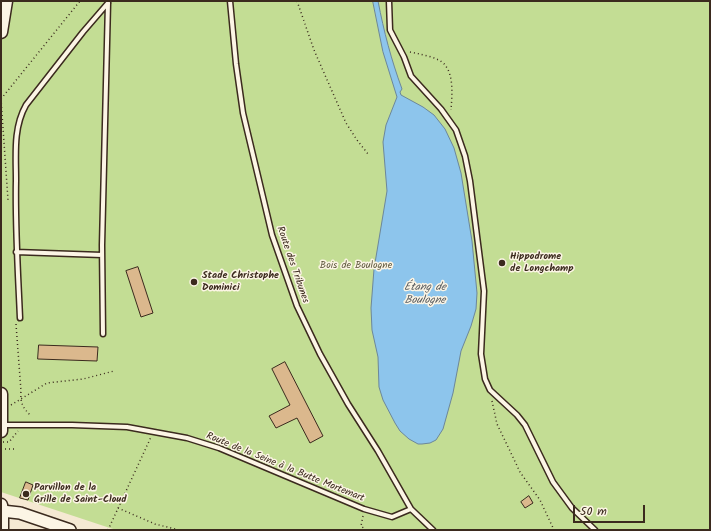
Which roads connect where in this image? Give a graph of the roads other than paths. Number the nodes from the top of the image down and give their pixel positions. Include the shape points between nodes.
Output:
1 (6, 1) edge
2 (230, 1) edge
3 (389, 1) edge
4 (109, 2) edge
5 (1, 32) edge
6 (16, 252) junction
7 (102, 255) junction
8 (20, 318) dead end
9 (103, 334) dead end
10 (1, 394) edge
11 (2, 411) edge
12 (1, 426) edge
13 (1, 431) edge
14 (411, 509) junction
15 (1, 510) edge
16 (2, 530) edge
17 (70, 530) edge
18 (433, 530) edge
19 (595, 530) edge

1 - 5 main road
2 - 14 lane, Route des Tribunes via 243,113 272,235 297,306 348,404
3 - 19 lane via 390,30 411,76 450,121 463,149 470,181 484,291 481,354 485,379 490,390 525,425 553,482 572,508
4 - 6 lane via 20,115 16,160
4 - 7 lane
6 - 7 lane
6 - 8 lane
7 - 9 lane
10 - 11 main road
11 - 12 main road
12 - 13 main road
12 - 14 lane, Route de la Seine à la Butte Mortemart via 72,424 154,431 219,448 364,509 392,517
14 - 18 lane
15 - 16 main road
15 - 17 main road via 20,513

